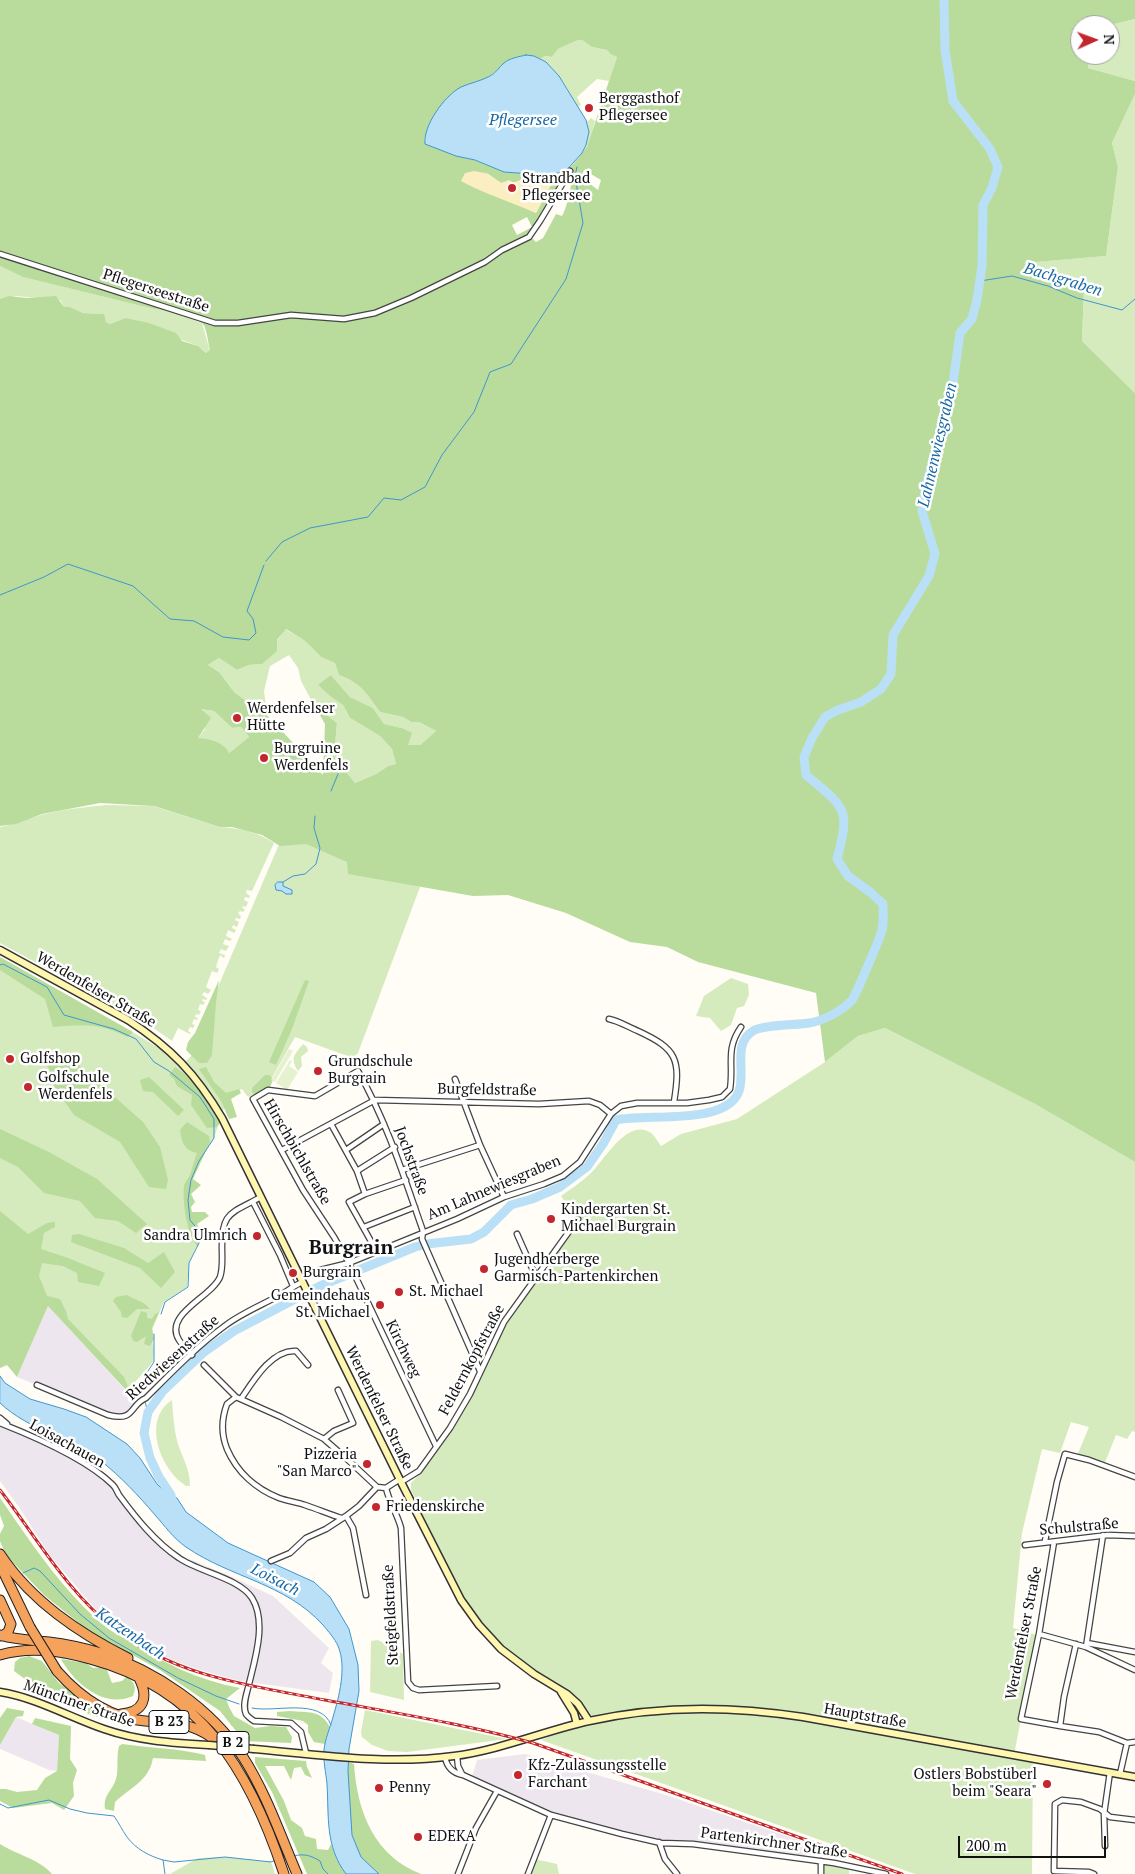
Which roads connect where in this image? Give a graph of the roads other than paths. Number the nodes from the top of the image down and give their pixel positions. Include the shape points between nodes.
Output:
1 (570, 171) dead end
2 (0, 254) edge
3 (0, 950) edge
4 (609, 1019) dead end
5 (741, 1027) dead end
6 (358, 1071) joint
7 (455, 1079) dead end
8 (374, 1100) junction
9 (465, 1102) junction
10 (674, 1102) junction
11 (611, 1114) junction
12 (331, 1124) junction
13 (384, 1124) junction
14 (480, 1145) junction
15 (395, 1147) junction
16 (282, 1150) junction
17 (346, 1150) junction
18 (402, 1170) junction
19 (356, 1172) junction
20 (406, 1180) junction
21 (364, 1194) junction
22 (261, 1197) junction
23 (504, 1197) junction
24 (253, 1202) junction
25 (415, 1207) junction
26 (578, 1219) dead end
27 (364, 1227) junction
28 (423, 1232) junction
29 (517, 1234) dead end
30 (376, 1252) junction
31 (349, 1263) junction
32 (536, 1277) junction
33 (302, 1280) junction
34 (293, 1286) junction
35 (192, 1355) junction
36 (204, 1365) dead end
37 (308, 1365) dead end
38 (480, 1371) junction
39 (37, 1385) dead end
40 (338, 1390) dead end
41 (239, 1398) junction
42 (0, 1418) edge
43 (0, 1423) edge
44 (12, 1428) junction
45 (324, 1440) junction
46 (436, 1446) junction
47 (1135, 1477) edge
48 (401, 1481) junction
49 (377, 1487) junction
50 (386, 1488) junction
51 (343, 1517) junction
52 (1103, 1536) junction
53 (1135, 1536) edge
54 (1045, 1541) junction
55 (1054, 1542) junction
56 (1025, 1544) dead end
57 (0, 1554) edge
58 (271, 1561) dead end
59 (0, 1565) edge
60 (366, 1596) dead end
61 (0, 1600) edge
62 (1039, 1634) junction
63 (1, 1635) edge
64 (1076, 1644) junction
65 (1086, 1645) junction
66 (1135, 1652) edge
67 (0, 1655) edge
68 (1135, 1670) edge
69 (141, 1674) junction
70 (496, 1686) dead end
71 (559, 1689) junction
72 (0, 1692) edge
73 (117, 1715) junction
74 (589, 1721) junction
75 (577, 1724) junction
76 (1060, 1726) junction
77 (218, 1740) junction
78 (1135, 1742) edge
79 (1127, 1743) junction
80 (306, 1753) junction
81 (457, 1756) junction
82 (445, 1757) junction
83 (1110, 1772) junction
84 (1120, 1774) junction
85 (463, 1775) junction
86 (1135, 1777) edge
87 (497, 1791) junction
88 (1104, 1814) junction
89 (550, 1815) junction
90 (1135, 1820) edge
91 (659, 1842) junction
92 (1104, 1846) dead end
93 (821, 1861) junction
94 (1054, 1873) edge
95 (284, 1874) edge
96 (297, 1874) edge
97 (458, 1874) edge
98 (528, 1874) edge
99 (677, 1874) edge
100 (821, 1874) edge
101 (886, 1874) edge
102 (1094, 1874) edge

1 - 2 street, Pflegerseestraße via 529,236 412,298 375,313 344,319 291,315 236,324 215,323
3 - 22 street, Werdenfelser Straße via 128,1020 168,1049 207,1092
4 - 10 street via 661,1042 670,1052 676,1067
5 - 10 street via 731,1049 732,1080 727,1093 709,1100
6 - 8 street, Jochstraße
6 - 16 street, Hirschbichlstraße via 315,1096 268,1090 253,1099
7 - 9 street
8 - 9 street, Burgfeldstraße
8 - 12 street
8 - 13 street, Jochstraße
9 - 11 street, Burgfeldstraße via 539,1104 589,1101
9 - 14 street
10 - 11 street via 629,1104
11 - 23 street, Am Lahnewiesgraben via 589,1150 571,1170 544,1184
12 - 16 street
12 - 17 street
13 - 15 street, Jochstraße
13 - 17 street
14 - 18 street
14 - 23 street
15 - 18 street, Jochstraße
15 - 19 street
16 - 31 street, Hirschbichlstraße
17 - 19 street
18 - 20 street, Jochstraße
19 - 21 street
20 - 21 street
20 - 25 street, Jochstraße
21 - 27 street via 349,1202
22 - 24 street
22 - 33 street, Werdenfelser Straße
23 - 28 street, Am Lahnewiesgraben
24 - 34 street
24 - 35 street via 237,1209 225,1221 221,1234 220,1277 180,1316 177,1334
25 - 27 street
25 - 28 street, Jochstraße
26 - 32 street, Feldernkopfstraße
27 - 30 street
28 - 30 street, Am Lahnewiesgraben
28 - 38 street, Jochstraße via 422,1239
29 - 32 street
30 - 31 street, Am Lahnewiesgraben
31 - 33 street, Am Lahnewiesgraben via 312,1272
31 - 46 street, Kirchweg
32 - 38 street, Feldernkopfstraße via 504,1322
33 - 34 street, Riedwiesenstraße
33 - 48 street, Werdenfelser Straße
34 - 35 street, Riedwiesenstraße via 226,1325
35 - 39 street, Riedwiesenstraße via 124,1416 117,1417
36 - 41 street
37 - 41 street via 296,1351 290,1350 261,1370
38 - 46 street, Feldernkopfstraße via 461,1410
40 - 45 street via 353,1423 334,1431
41 - 45 street
41 - 51 street via 227,1404 222,1425 226,1445 242,1473 278,1498
42 - 44 street, Loisachauen
43 - 44 street, Loisachauen
44 - 80 street, Loisachauen via 86,1465 114,1486 152,1535 172,1554 250,1595 256,1606 259,1633 245,1700 246,1713 254,1721 295,1725 301,1732
45 - 49 street
46 - 48 street, Feldernkopfstraße via 418,1471
47 - 54 street via 1064,1454
48 - 50 street, Feldernkopfstraße
48 - 71 street, Werdenfelser Straße via 461,1600 479,1625 501,1649
49 - 50 street
49 - 51 street
50 - 70 street, Steigfeldstraße via 400,1528 408,1682 419,1690
51 - 58 street via 306,1538 290,1553
51 - 60 street via 353,1528
52 - 53 street, Schulstraße
52 - 55 street, Schulstraße
52 - 65 street
54 - 55 street, Schulstraße
54 - 56 street, Schulstraße
55 - 62 street, Werdenfelser Straße
57 - 69 highway via 19,1579 52,1610 92,1638 136,1662
59 - 73 highway, B 23, bridge via 30,1627 58,1671 82,1695
61 - 63 highway via 11,1624 8,1632
62 - 64 street
62 - 76 street, Werdenfelser Straße via 1021,1719
63 - 69 highway, B 2 via 101,1653
64 - 65 street
64 - 76 street
65 - 66 street
65 - 68 street
67 - 69 highway, B 2 via 21,1650 61,1652
69 - 73 highway via 144,1692 140,1706 130,1713
69 - 77 highway, B 2 via 192,1714
69 - 96 highway, B 2 via 165,1683 199,1708 233,1743 262,1791
71 - 74 street, Werdenfelser Straße via 576,1702
71 - 75 street, Werdenfelser Straße
72 - 80 street, Münchner Straße, bridge via 38,1702 105,1730 130,1736
73 - 77 highway, B 23 via 140,1721 185,1724
74 - 75 street, Hauptstraße
74 - 83 street, Hauptstraße via 667,1710 767,1712
75 - 81 street, Hauptstraße
76 - 79 street via 1099,1732
77 - 95 highway, B 2 via 245,1779
78 - 79 street
79 - 84 street
80 - 82 street, Münchner Straße via 354,1758
81 - 82 street, Hauptstraße
81 - 85 street
82 - 85 street, Partenkirchner Straße via 446,1764 454,1773
83 - 84 street, Hauptstraße
83 - 88 street
84 - 86 street, Hauptstraße
85 - 87 street, Partenkirchner Straße
87 - 89 street, Partenkirchner Straße
87 - 97 street via 476,1828
88 - 90 street
88 - 92 street
88 - 94 street via 1100,1808 1081,1802 1062,1800 1055,1804
89 - 91 street, Partenkirchner Straße
89 - 98 street
91 - 93 street, Partenkirchner Straße
91 - 99 street via 665,1859
93 - 100 street
93 - 101 street, Partenkirchner Straße
94 - 102 street

